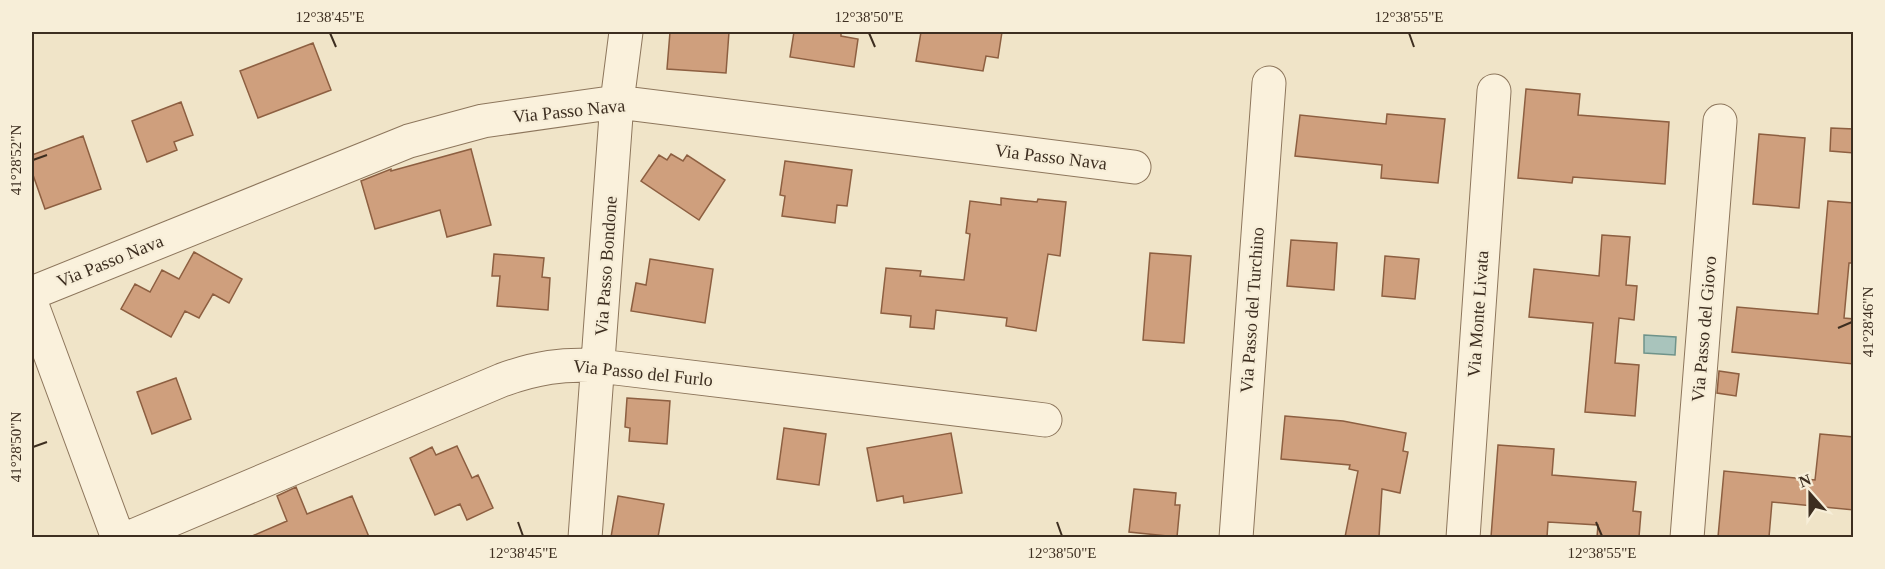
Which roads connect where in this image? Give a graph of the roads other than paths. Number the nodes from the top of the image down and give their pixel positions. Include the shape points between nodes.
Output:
1 (626, 32) edge
2 (1269, 83) dead end
3 (1494, 91) dead end
4 (617, 102) junction
5 (1720, 121) dead end
6 (1134, 167) dead end
7 (32, 293) edge
8 (32, 305) edge
9 (599, 366) junction
10 (1045, 420) dead end
11 (118, 537) edge
12 (128, 537) edge
13 (585, 537) edge
14 (1236, 537) edge
15 (1463, 537) edge
16 (1687, 537) edge

1 - 4 street, Via Passo Bondone
2 - 14 street, Via Passo del Turchino
3 - 15 street, Via Monte Livata
4 - 6 street, Via Passo Nava
4 - 7 street, Via Passo Nava via 483,121 409,141
4 - 9 street, Via Passo Bondone
5 - 16 street, Via Passo del Giovo
8 - 11 street
9 - 10 street, Via Passo del Furlo
9 - 12 street, Via Passo del Furlo via 554,366 513,376
9 - 13 street, Via Passo Bondone

